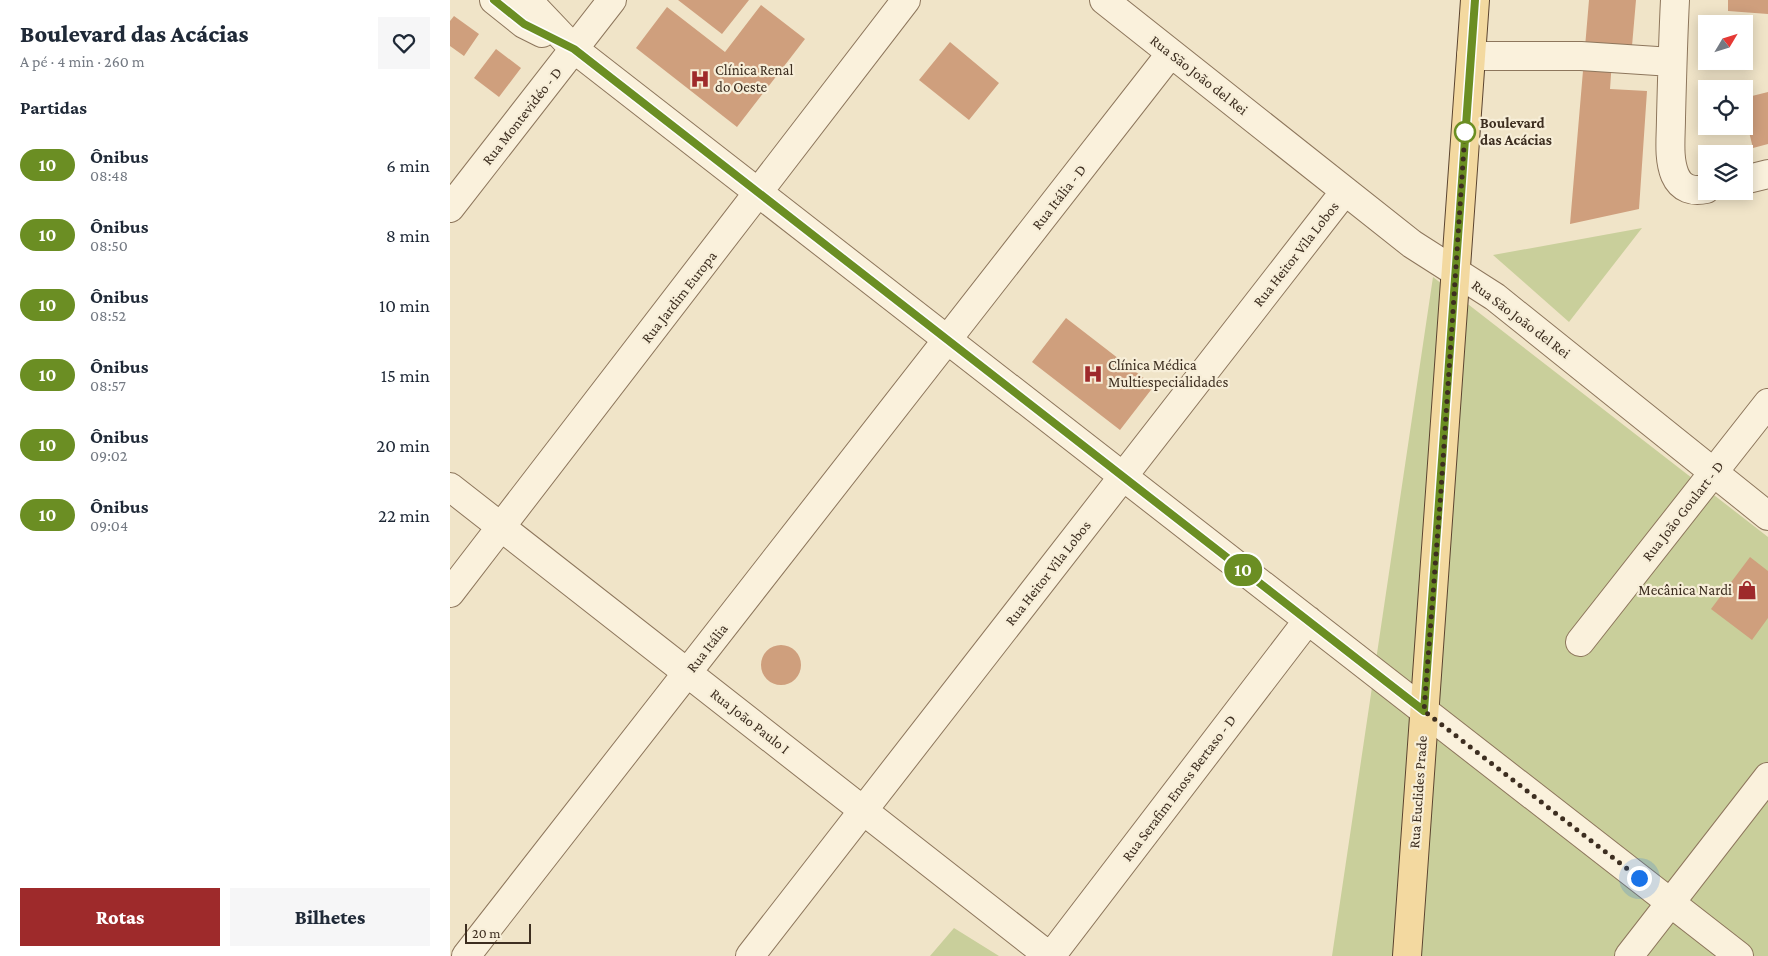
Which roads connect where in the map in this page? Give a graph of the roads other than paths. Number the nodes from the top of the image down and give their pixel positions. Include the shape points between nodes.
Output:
1 (494, 0) edge
2 (524, 0) edge
3 (612, 0) edge
4 (906, 0) edge
5 (1104, 0) edge
6 (1475, 0) edge
7 (1675, 0) edge
8 (574, 49) junction
9 (1172, 53) junction
10 (1471, 56) junction
11 (1672, 62) junction
12 (1768, 174) edge
13 (1753, 178) edge
14 (1345, 191) junction
15 (1698, 191) edge
16 (758, 193) junction
17 (450, 208) edge
18 (1456, 270) junction
19 (947, 340) junction
20 (1768, 403) edge
21 (1714, 472) junction
22 (1123, 477) junction
23 (450, 487) edge
24 (1768, 516) edge
25 (501, 527) junction
26 (450, 593) edge
27 (1308, 620) junction
28 (1580, 642) dead end
29 (688, 672) junction
30 (1424, 711) junction
31 (1768, 777) edge
32 (864, 810) junction
33 (1670, 902) junction
34 (466, 956) edge
35 (750, 956) edge
36 (1050, 956) edge
37 (1407, 956) edge
38 (1629, 956) edge
39 (1739, 956) edge

1 - 8 street via 524,24
2 - 8 street
3 - 8 street, Rua Montevidéo - D
4 - 16 street, Rua Jardim Europa
5 - 9 street, Rua São João del Rei
6 - 10 main road, Rua Euclides Prade
7 - 11 street
8 - 16 street
8 - 17 street, Rua Montevidéo - D
9 - 14 street, Rua São João del Rei
9 - 19 street, Rua Itália - D
10 - 11 street via 1582,56
10 - 18 main road, Rua Euclides Prade
11 - 15 street via 1671,155 1676,176 1683,186
12 - 13 street
14 - 18 street, Rua São João del Rei via 1412,244
14 - 22 street, Rua Heitor Vila Lobos
16 - 19 street
16 - 25 street, Rua Jardim Europa
18 - 21 street, Rua São João del Rei via 1496,296
18 - 30 main road, Rua Euclides Prade
19 - 22 street
19 - 29 street, Rua Itália
20 - 21 street, Rua João Goulart - D
21 - 24 street, Rua São João del Rei
21 - 28 street, Rua João Goulart - D
22 - 27 street
22 - 32 street, Rua Heitor Vila Lobos
23 - 25 street, Rua João Paulo I
25 - 26 street, Rua Jardim Europa
25 - 29 street, Rua João Paulo I
27 - 30 street
27 - 36 street, Rua Serafim Enoss Bertaso - D
29 - 32 street, Rua João Paulo I
29 - 34 street, Rua Itália
30 - 33 street
30 - 37 main road, Rua Euclides Prade
31 - 33 street
32 - 35 street, Rua Heitor Vila Lobos
32 - 36 street, Rua João Paulo I
33 - 38 street
33 - 39 street

